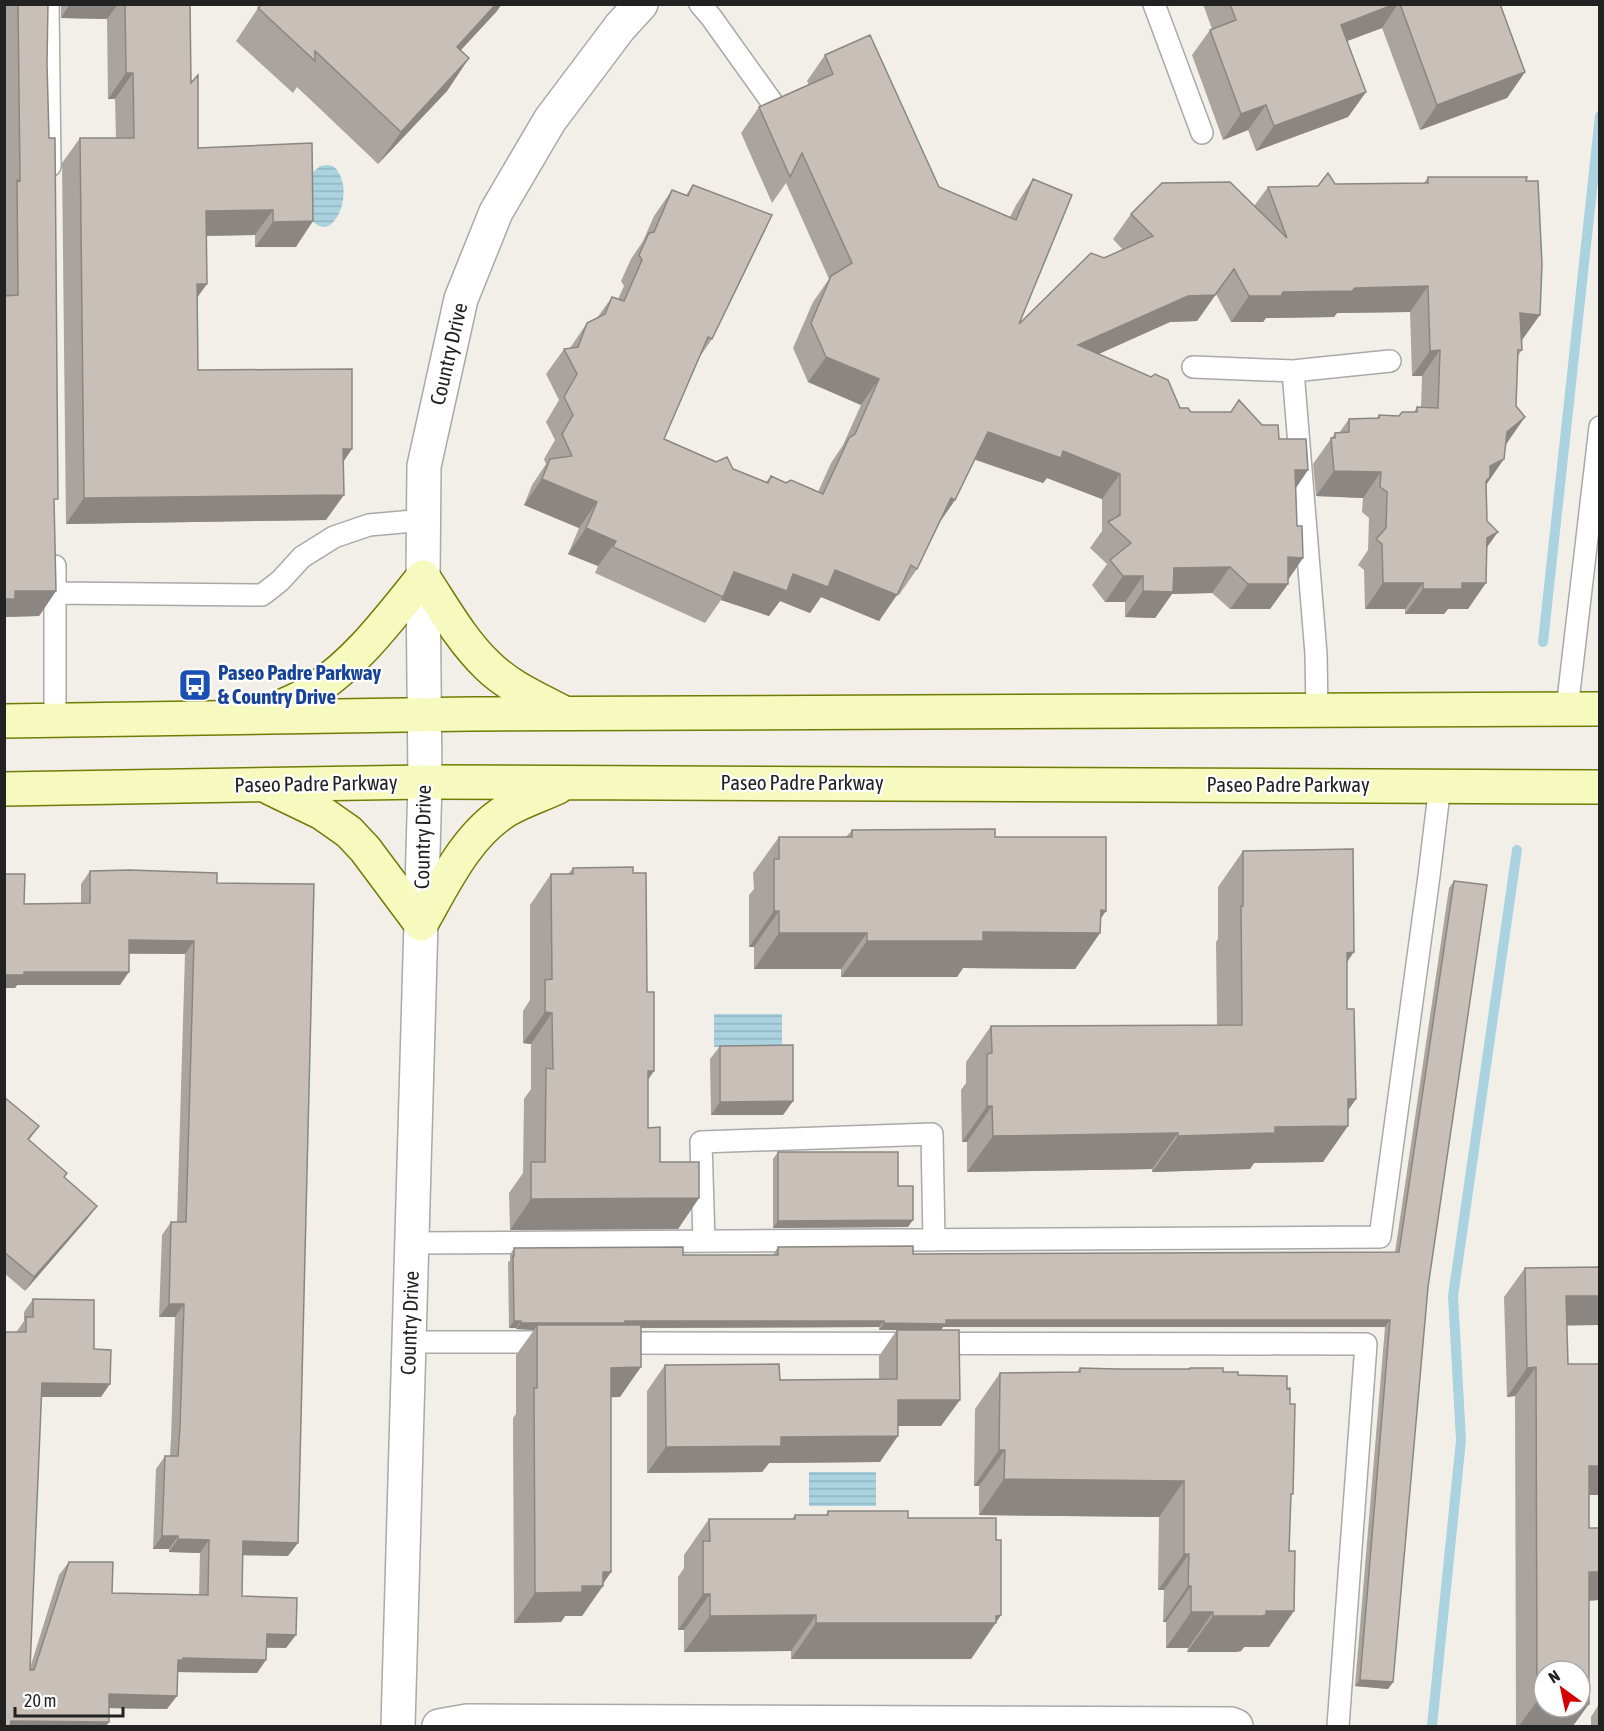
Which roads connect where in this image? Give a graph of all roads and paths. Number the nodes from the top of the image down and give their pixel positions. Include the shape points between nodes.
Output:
1 (48, 4) edge
2 (640, 4) edge
3 (700, 4) edge
4 (1154, 4) edge
5 (774, 105) edge
6 (1202, 133) dead end
7 (50, 181) edge
8 (1390, 361) dead end
9 (1193, 367) dead end
10 (1293, 371) junction
11 (1599, 427) edge
12 (424, 520) junction
13 (54, 546) edge
14 (423, 578) junction
15 (55, 593) junction
16 (1567, 709) junction
17 (1599, 709) edge
18 (1317, 711) junction
19 (567, 714) junction
20 (425, 715) junction
21 (257, 717) junction
22 (56, 720) junction
23 (4, 721) edge
24 (425, 782) junction
25 (567, 783) junction
26 (263, 785) junction
27 (1440, 785) junction
28 (1599, 787) edge
29 (4, 789) edge
30 (421, 924) junction
31 (934, 1240) junction
32 (704, 1241) junction
33 (412, 1243) junction
34 (410, 1342) junction
35 (569, 1342) edge
36 (593, 1342) edge
37 (564, 1724) edge
38 (706, 1724) edge
39 (946, 1725) edge
40 (1194, 1725) edge
41 (398, 1726) edge
42 (439, 1726) edge
43 (1236, 1726) edge
44 (1338, 1726) edge

1 - 7 lane
2 - 12 street, Country Drive via 550,120 496,212 461,299 424,466
3 - 5 lane
4 - 6 lane
8 - 10 lane
9 - 10 lane
10 - 18 lane via 1316,654
11 - 16 lane
12 - 14 street, Country Drive
12 - 15 lane via 369,525 334,537 302,557 262,595
13 - 15 lane
14 - 19 main road via 487,666 514,686
14 - 20 street, Country Drive
14 - 21 main road via 347,665 316,690
15 - 22 lane
16 - 17 main road
16 - 18 main road
18 - 19 main road
19 - 20 main road
20 - 21 main road
20 - 24 street, Country Drive
21 - 22 main road
22 - 23 main road
24 - 25 main road, Paseo Padre Parkway
24 - 26 main road, Paseo Padre Parkway
24 - 30 street, Country Drive
25 - 27 main road, Paseo Padre Parkway
25 - 30 main road via 507,810 482,830 461,856
26 - 29 main road, Paseo Padre Parkway
26 - 30 main road via 322,813 349,832
27 - 28 main road, Paseo Padre Parkway
27 - 31 lane via 1380,1237
30 - 33 street, Country Drive
31 - 32 lane
31 - 32 lane via 932,1134 701,1143
32 - 33 lane
33 - 34 street, Country Drive
34 - 35 lane
34 - 41 street, Country Drive
36 - 44 lane via 1366,1344
37 - 38 street
37 - 42 street via 467,1721
38 - 39 street
39 - 40 street
40 - 43 street

